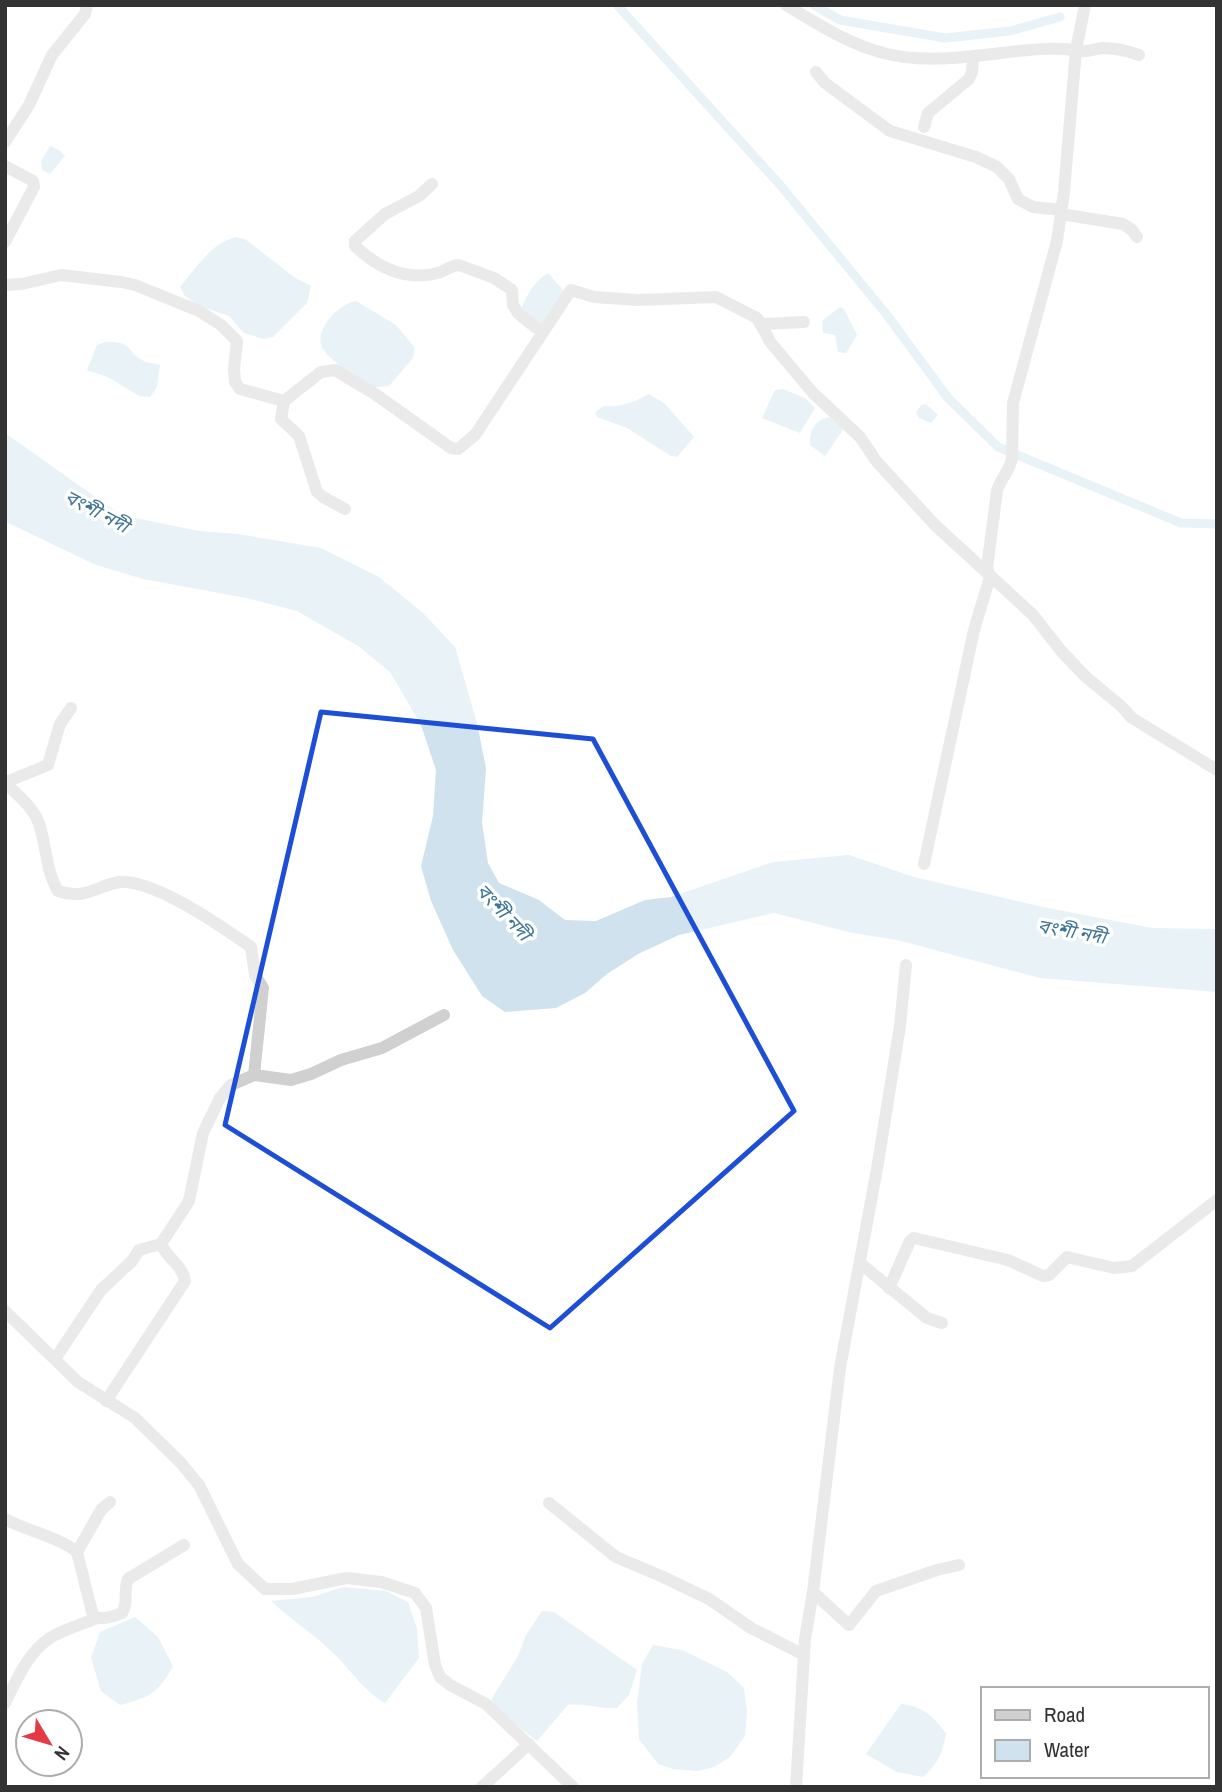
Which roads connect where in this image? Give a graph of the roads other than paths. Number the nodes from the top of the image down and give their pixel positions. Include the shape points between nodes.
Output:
1 (87, 5) edge
2 (786, 5) edge
3 (1085, 5) edge
4 (1076, 50) junction
5 (1139, 55) dead end
6 (973, 57) junction
7 (816, 72) dead end
8 (924, 127) dead end
9 (5, 142) edge
10 (5, 166) edge
11 (432, 184) dead end
12 (1061, 212) junction
13 (1137, 237) dead end
14 (5, 242) edge
15 (5, 285) edge
16 (804, 322) dead end
17 (760, 324) junction
18 (543, 331) junction
19 (284, 401) junction
20 (345, 509) dead end
21 (990, 578) junction
22 (71, 708) dead end
23 (1217, 770) edge
24 (6, 782) edge
25 (924, 864) dead end
26 (906, 965) dead end
27 (444, 1016) dead end
28 (254, 1075) junction
29 (1217, 1200) edge
30 (161, 1244) junction
31 (861, 1264) junction
32 (888, 1288) junction
33 (5, 1311) edge
34 (942, 1323) dead end
35 (55, 1359) junction
36 (106, 1401) junction
37 (110, 1502) dead end
38 (549, 1503) dead end
39 (5, 1519) edge
40 (184, 1545) dead end
41 (77, 1552) junction
42 (959, 1565) dead end
43 (813, 1592) junction
44 (97, 1618) junction
45 (804, 1654) junction
46 (10, 1685) edge
47 (5, 1703) edge
48 (529, 1744) junction
49 (482, 1787) edge
50 (573, 1787) edge
51 (796, 1787) edge

1 - 9 street via 85,14 52,55 29,105
2 - 6 street via 876,52 920,60
3 - 4 street
4 - 5 street via 1105,48
4 - 6 street
4 - 12 street
6 - 8 street via 972,75 929,113
7 - 12 street via 890,131 997,166 1009,178 1018,199 1032,207
10 - 14 street via 33,181 34,187
11 - 18 street via 385,214 355,246 382,267 404,275 437,273 454,265 485,274 512,290 518,313
12 - 13 street via 1123,224
12 - 21 street via 1013,403 1013,458 997,491 987,568
15 - 19 street via 61,275 121,282 199,311 237,341 234,369 240,389
16 - 17 street
17 - 18 street via 743,309 716,297 594,297 571,290
17 - 21 street via 813,393 860,437 935,525
18 - 19 street via 474,435 457,449 335,370 321,372
19 - 20 street via 281,419 299,436 317,492
21 - 23 street via 1033,615 1086,677 1132,718
21 - 25 street via 974,630
22 - 24 street via 48,765
24 - 28 street via 39,822 58,891 81,895 123,882 142,886 189,908 251,947 262,988
26 - 31 street
27 - 28 street via 382,1048 311,1074 291,1080
28 - 30 street via 231,1084 220,1098 203,1133 189,1201
29 - 32 street via 1132,1266 1114,1268 1067,1257 1044,1276 1008,1260 915,1238
30 - 35 street via 139,1250 104,1285
30 - 36 street via 185,1282
31 - 32 street
31 - 43 street via 840,1368
32 - 34 street via 927,1318
33 - 35 street
35 - 36 street
36 - 48 street via 143,1425 181,1463 199,1485 238,1564 262,1587 292,1589 347,1578 382,1582 415,1593 426,1608 440,1677 486,1704
37 - 41 street
38 - 45 street via 616,1557 709,1599 751,1628
39 - 41 street
40 - 44 street via 128,1579 127,1606 122,1613
41 - 44 street
42 - 43 street via 876,1591 849,1625
43 - 45 street
44 - 46 street via 38,1648
45 - 51 street
46 - 47 street
48 - 49 street
48 - 50 street

